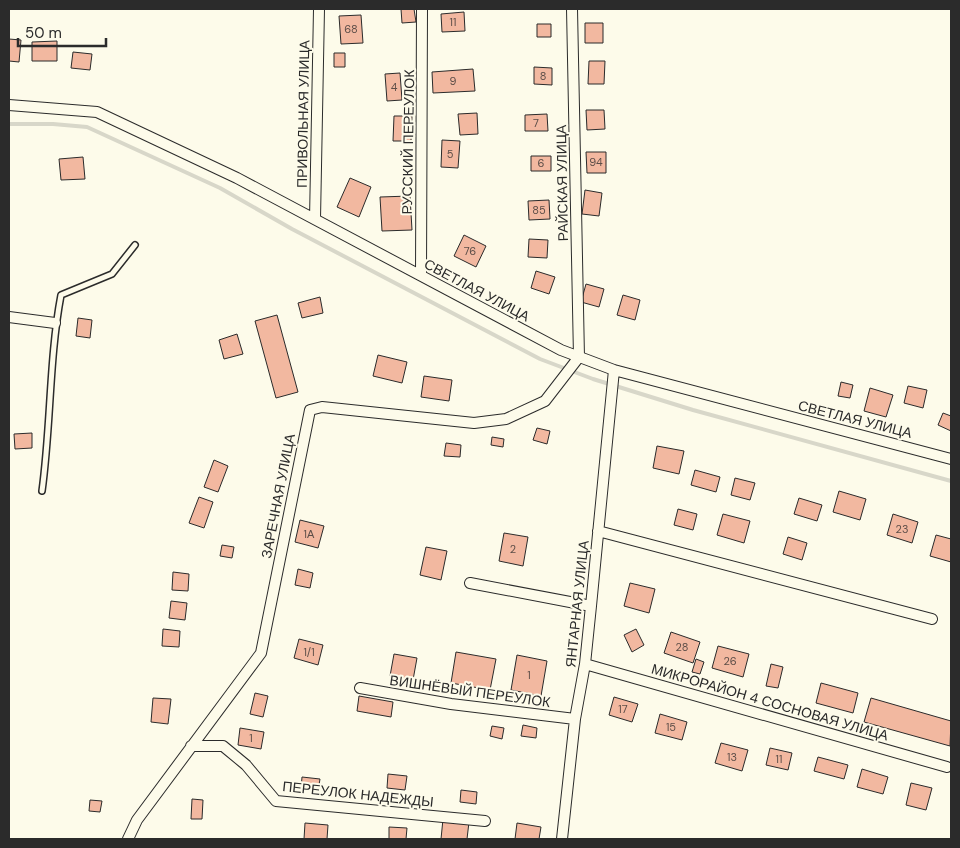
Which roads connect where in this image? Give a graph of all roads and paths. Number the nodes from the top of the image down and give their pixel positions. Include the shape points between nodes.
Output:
1 (319, 9) edge
2 (422, 9) edge
3 (572, 9) edge
4 (9, 105) edge
5 (315, 219) junction
6 (135, 245) dead end
7 (421, 275) junction
8 (9, 317) edge
9 (55, 323) junction
10 (579, 357) junction
11 (614, 370) junction
12 (951, 459) edge
13 (42, 491) dead end
14 (598, 531) junction
15 (470, 584) dead end
16 (591, 606) junction
17 (932, 619) dead end
18 (584, 664) junction
19 (360, 688) dead end
20 (575, 719) junction
21 (191, 746) junction
22 (947, 767) dead end
23 (485, 821) dead end
24 (128, 839) edge
25 (562, 839) edge

1 - 5 street, ПРИВОЛЬНАЯ УЛИЦА
2 - 7 street, РУССКИЙ ПЕРЕУЛОК
3 - 10 street, РАЙСКАЯ УЛИЦА
4 - 5 street, СВЕТЛАЯ УЛИЦА via 97,112
5 - 7 street, СВЕТЛАЯ УЛИЦА
6 - 9 lane via 112,274 61,294
7 - 10 street, СВЕТЛАЯ УЛИЦА
8 - 9 street
9 - 13 lane via 48,450
10 - 11 street, СВЕТЛАЯ УЛИЦА
10 - 21 street, ЗАРЕЧНАЯ УЛИЦА via 545,401 506,418 474,423 322,407 310,410 261,653
11 - 12 street, СВЕТЛАЯ УЛИЦА
11 - 14 street, ЯНТАРНАЯ УЛИЦА
14 - 16 street, ЯНТАРНАЯ УЛИЦА
14 - 17 street
15 - 16 street
16 - 18 street, ЯНТАРНАЯ УЛИЦА
18 - 20 street, ЯНТАРНАЯ УЛИЦА
18 - 22 street, МИКРОРАЙОН 4 СОСНОВАЯ УЛИЦА
19 - 20 street, ВИШНЁВЫЙ ПЕРЕУЛОК via 451,704
20 - 25 street, ЯНТАРНАЯ УЛИЦА
21 - 23 street, ПЕРЕУЛОК НАДЕЖДЫ via 223,746 246,765 276,801
21 - 24 street, ЗАРЕЧНАЯ УЛИЦА via 137,820

